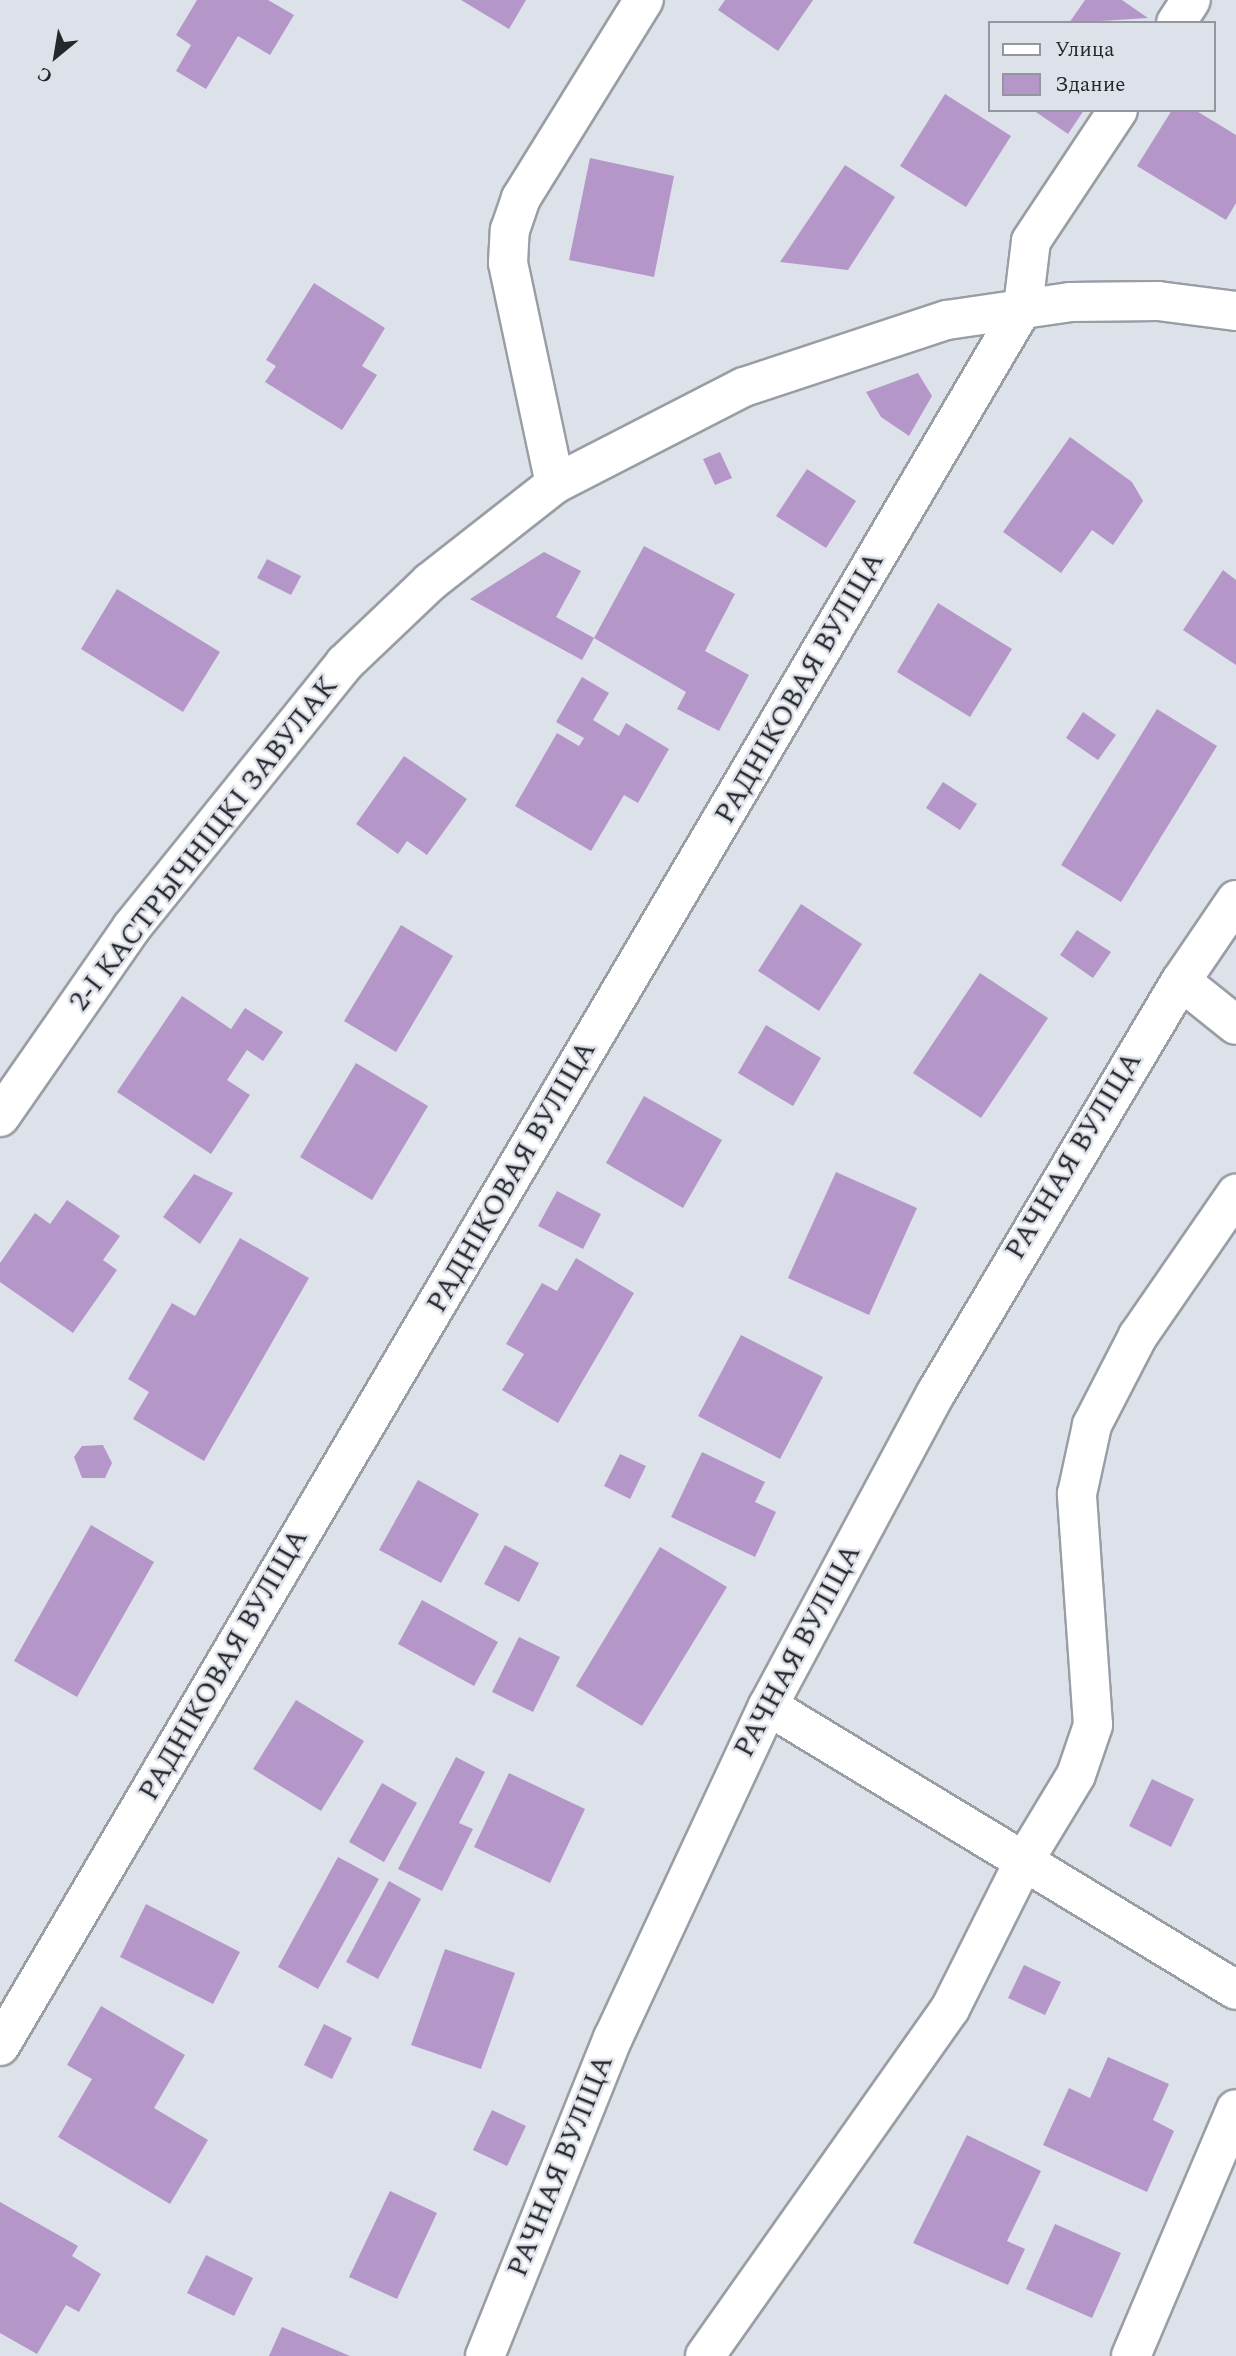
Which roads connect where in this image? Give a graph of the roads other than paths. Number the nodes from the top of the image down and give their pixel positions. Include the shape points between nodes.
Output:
1 (644, 0) edge
2 (1191, 0) edge
3 (1177, 21) edge
4 (1117, 112) edge
5 (1023, 307) junction
6 (1236, 311) edge
7 (555, 484) junction
8 (1236, 900) edge
9 (1181, 981) junction
10 (1236, 1025) edge
11 (0, 1117) edge
12 (1236, 1194) edge
13 (768, 1706) junction
14 (1024, 1861) junction
15 (1236, 1990) edge
16 (0, 2046) edge
17 (1236, 2109) edge
18 (485, 2356) edge
19 (705, 2356) edge
20 (1132, 2356) edge

1 - 7 street via 521,198 510,230 508,263
2 - 3 street
4 - 5 street via 1031,241
5 - 6 street, 2-І КАСТРЫЧНІЦКІ ЗАВУЛАК via 1158,302
5 - 7 street, 2-І КАСТРЫЧНІЦКІ ЗАВУЛАК via 861,344 744,387
5 - 16 street, РАДНІКОВАЯ ВУЛІЦА
7 - 11 street, 2-І КАСТРЫЧНІЦКІ ЗАВУЛАК via 430,582 345,663 132,927
8 - 9 street, РАЧНАЯ ВУЛІЦА
9 - 10 street
9 - 13 street, РАЧНАЯ ВУЛІЦА via 936,1393
12 - 14 street via 1138,1336 1092,1425 1077,1494 1093,1725 1076,1774
13 - 14 street
13 - 18 street, РАЧНАЯ ВУЛІЦА via 619,2026
14 - 15 street
14 - 19 street via 950,2009
17 - 20 street

